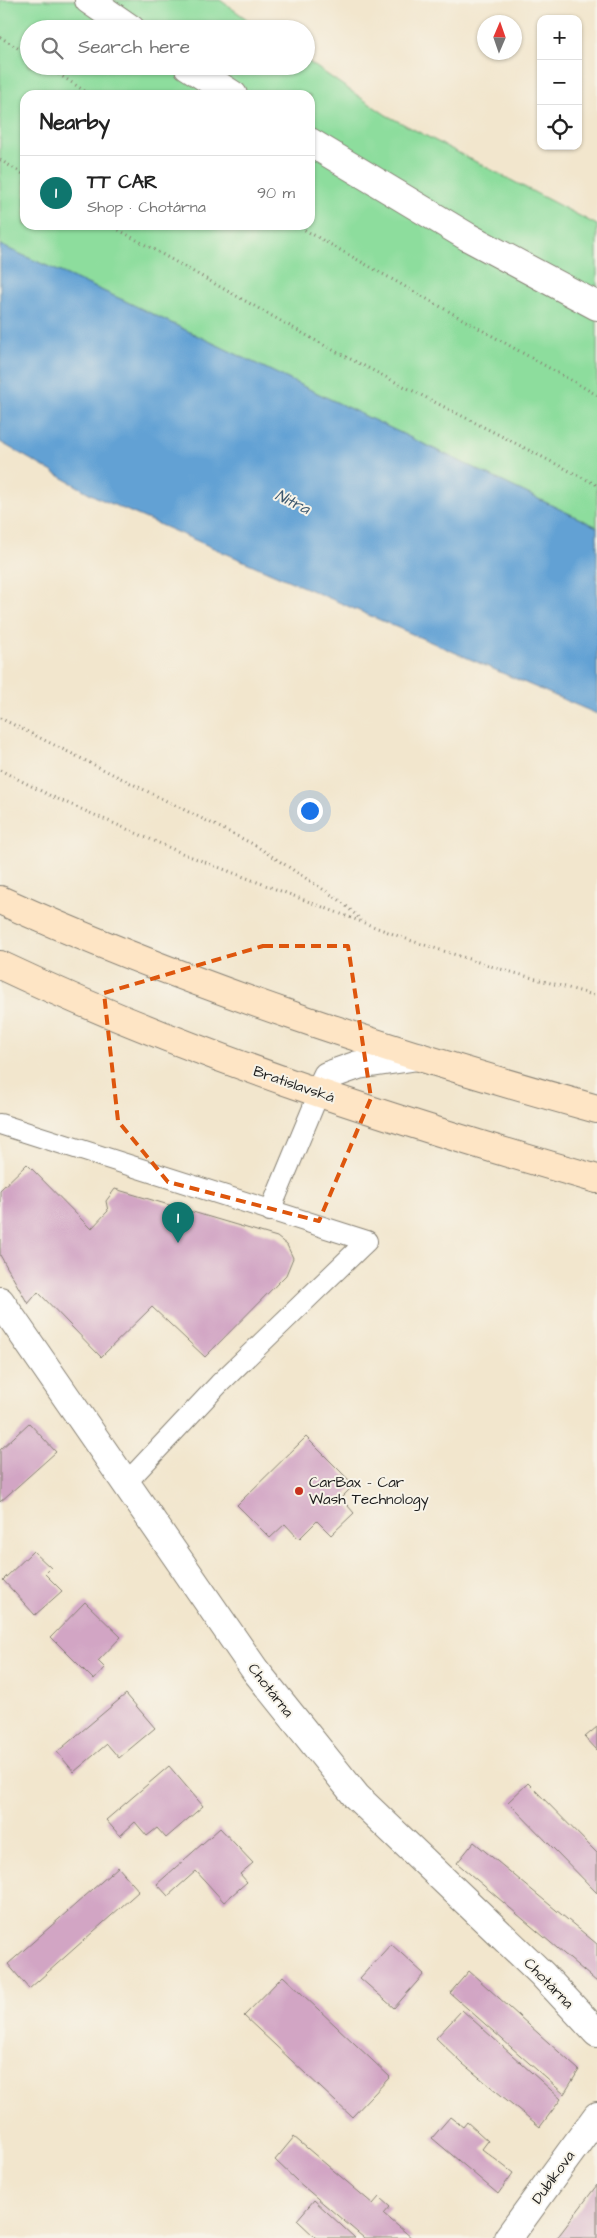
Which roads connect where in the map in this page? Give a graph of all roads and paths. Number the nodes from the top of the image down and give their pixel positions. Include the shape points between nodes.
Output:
1 (89, 0) edge
2 (118, 20) edge
3 (0, 37) edge
4 (20, 49) edge
5 (60, 75) edge
6 (202, 75) edge
7 (83, 90) edge
8 (225, 90) edge
9 (315, 145) edge
10 (0, 160) edge
11 (20, 172) edge
12 (119, 230) edge
13 (305, 230) edge
14 (597, 306) edge
15 (597, 394) edge
16 (597, 485) edge
17 (0, 718) edge
18 (0, 770) edge
19 (0, 900) edge
20 (363, 922) junction
21 (0, 965) edge
22 (597, 996) edge
23 (418, 1056) junction
24 (319, 1093) junction
25 (597, 1109) edge
26 (0, 1124) edge
27 (597, 1180) edge
28 (270, 1211) junction
29 (0, 1301) edge
30 (126, 1483) junction
31 (597, 2033) edge
32 (597, 2116) edge
33 (508, 2238) edge

1 - 2 street
3 - 4 path
5 - 7 path
6 - 8 street
9 - 14 street via 468,237
10 - 11 path
12 - 16 path via 329,348
13 - 15 path
17 - 20 path via 253,844 341,901
18 - 20 path via 184,854
19 - 23 main road via 172,971
20 - 22 path via 497,968
21 - 24 main road, Bratislavská via 64,996 141,1027
23 - 24 street via 358,1065 327,1076
23 - 25 main road
24 - 27 main road, Bratislavská
24 - 28 lane
26 - 28 lane
28 - 30 lane via 367,1241 219,1384
29 - 30 street, Chotárna
30 - 31 street, Chotárna via 255,1670 356,1796 542,1974
32 - 33 street, Dubíkova

